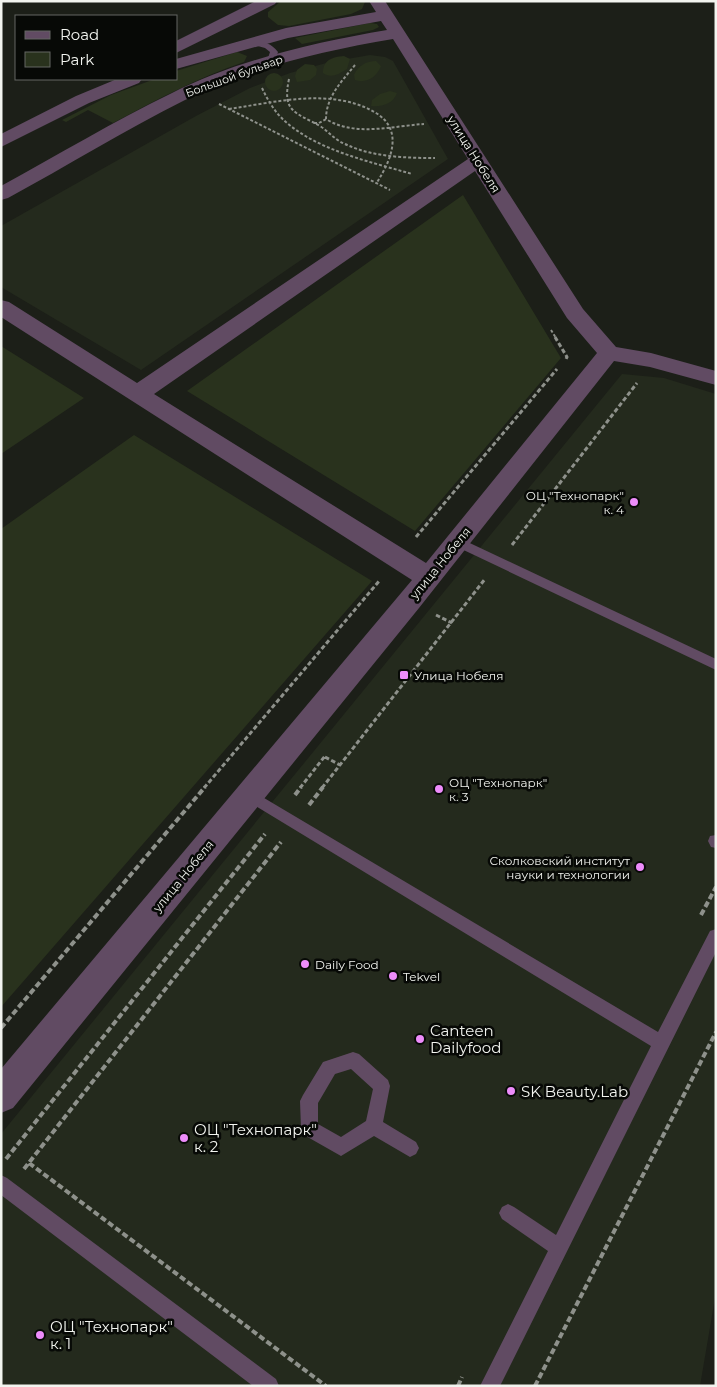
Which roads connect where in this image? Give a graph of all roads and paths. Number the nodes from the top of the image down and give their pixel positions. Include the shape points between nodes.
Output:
1 (262, 5) edge
2 (382, 8) edge
3 (286, 33) junction
4 (399, 33) junction
5 (253, 42) junction
6 (178, 47) edge
7 (271, 61) junction
8 (178, 63) edge
9 (357, 63) dead end
10 (291, 72) dead end
11 (120, 82) edge
12 (260, 83) dead end
13 (331, 98) junction
14 (215, 102) dead end
15 (286, 102) junction
16 (269, 104) junction
17 (229, 109) junction
18 (326, 119) junction
19 (311, 123) junction
20 (425, 124) dead end
21 (340, 126) junction
22 (390, 126) junction
23 (330, 133) junction
24 (1, 141) edge
25 (392, 155) junction
26 (436, 158) dead end
27 (478, 160) junction
28 (387, 167) junction
29 (418, 176) dead end
30 (376, 184) junction
31 (393, 192) dead end
32 (1, 194) edge
33 (1, 307) edge
34 (609, 352) junction
35 (716, 378) edge
36 (639, 380) dead end
37 (139, 393) junction
38 (457, 542) junction
39 (498, 562) junction
40 (428, 577) junction
41 (442, 607) dead end
42 (429, 622) dead end
43 (716, 665) edge
44 (331, 749) dead end
45 (249, 795) junction
46 (281, 814) junction
47 (295, 823) junction
48 (716, 936) edge
49 (716, 1032) edge
50 (660, 1042) junction
51 (1, 1096) edge
52 (374, 1126) junction
53 (410, 1148) dead end
54 (29, 1163) junction
55 (1, 1166) edge
56 (4, 1186) edge
57 (508, 1213) dead end
58 (560, 1248) junction
59 (269, 1386) edge
60 (326, 1386) edge
61 (490, 1386) edge
62 (534, 1386) edge

1 - 3 street via 268,26
1 - 6 street
2 - 3 street, Большой бульвар
2 - 4 street, улица Нобеля
3 - 5 street, Большой бульвар
4 - 7 street, Большой бульвар via 340,43
4 - 27 street, улица Нобеля
5 - 7 lane via 268,46 274,52
5 - 8 street, Большой бульвар
7 - 32 street, Большой бульвар via 180,96
9 - 13 path
10 - 15 path
11 - 24 street
12 - 16 path
13 - 15 path
13 - 18 path via 326,108
13 - 22 path via 365,105
14 - 17 path
15 - 16 path
15 - 19 path via 292,113
16 - 17 path
16 - 28 path via 287,123 308,136
17 - 30 path
18 - 19 path
18 - 21 path
19 - 23 path
20 - 22 path
21 - 22 path
21 - 23 path via 332,128
22 - 25 path via 394,136
23 - 25 path via 352,147
25 - 26 path
25 - 28 path
27 - 34 street, улица Нобеля via 575,313
27 - 37 street
28 - 29 path
28 - 30 path
30 - 31 path
33 - 37 street
34 - 35 street
34 - 38 street, улица Нобеля
36 - 39 path
37 - 40 street
38 - 39 lane
38 - 40 street, улица Нобеля
39 - 43 lane
39 - 47 path
40 - 45 street, улица Нобеля
41 - 42 path
44 - 46 path
45 - 46 lane
45 - 51 street, улица Нобеля
46 - 47 lane
46 - 55 path
47 - 50 lane
47 - 54 path
48 - 50 lane
49 - 62 path
50 - 58 lane
52 - 52 lane via 382,1086 353,1060 329,1068 309,1101 310,1129 341,1147
52 - 53 lane
54 - 56 path
54 - 60 path
56 - 59 lane
57 - 58 lane
58 - 61 lane

